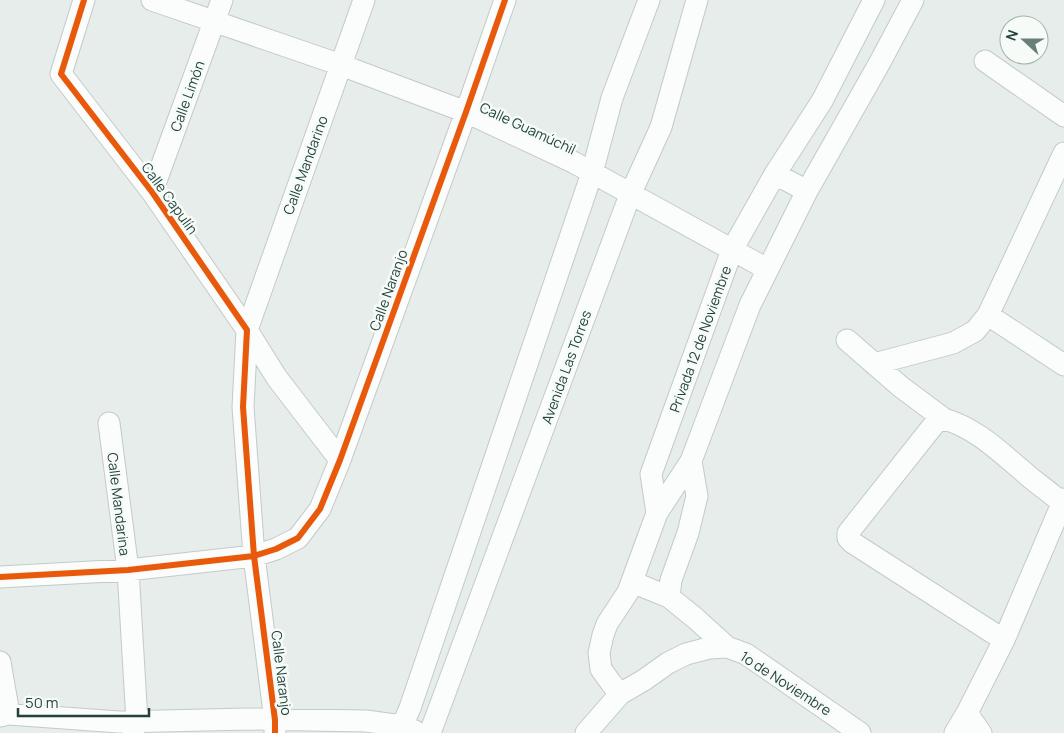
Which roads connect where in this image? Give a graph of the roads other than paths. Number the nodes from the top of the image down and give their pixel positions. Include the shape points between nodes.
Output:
1 (84, 0) edge
2 (152, 0) edge
3 (222, 0) edge
4 (364, 0) edge
5 (505, 0) edge
6 (649, 0) edge
7 (698, 0) edge
8 (875, 0) edge
9 (909, 8) edge
10 (214, 21) junction
11 (849, 49) junction
12 (984, 61) dead end
13 (879, 64) junction
14 (341, 65) junction
15 (466, 112) junction
16 (1064, 116) edge
17 (1064, 153) edge
18 (592, 173) junction
19 (775, 174) junction
20 (807, 191) junction
21 (152, 192) junction
22 (630, 195) junction
23 (732, 250) junction
24 (767, 269) junction
25 (988, 315) junction
26 (246, 336) junction
27 (847, 340) dead end
28 (874, 364) junction
29 (1064, 365) edge
30 (944, 419) junction
31 (109, 423) dead end
32 (340, 460) junction
33 (691, 461) junction
34 (1064, 502) edge
35 (657, 513) junction
36 (508, 526) junction
37 (469, 536) junction
38 (254, 556) junction
39 (128, 570) junction
40 (0, 577) edge
41 (632, 582) junction
42 (669, 597) junction
43 (1004, 640) junction
44 (727, 647) junction
45 (0, 662) edge
46 (620, 694) junction
47 (967, 713) junction
48 (4, 715) edge
49 (275, 726) edge
50 (135, 727) edge
51 (411, 729) edge
52 (430, 733) edge
53 (586, 733) edge
54 (860, 733) edge
55 (955, 733) edge
56 (981, 733) edge

1 - 21 street, Calle Capulín via 61,74
2 - 10 street, Calle Guamúchil
3 - 10 street, Calle Limón
4 - 14 street, Calle Mandarino
5 - 15 street, Calle Naranjo
6 - 18 street via 612,98
7 - 22 street, Avenida Las Torres via 661,127
8 - 9 street
8 - 11 street, Privada 12 de Noviembre
9 - 13 street
10 - 14 street, Calle Guamúchil
10 - 21 street, Calle Limón
11 - 13 street
11 - 19 street, Privada 12 de Noviembre via 822,101
12 - 16 street
13 - 20 street
14 - 15 street, Calle Guamúchil
14 - 26 street, Calle Mandarino
15 - 18 street, Calle Guamúchil
15 - 32 street, Calle Naranjo
17 - 25 street
18 - 22 street, Calle Guamúchil
18 - 37 street
19 - 20 street
19 - 23 street, Privada 12 de Noviembre
20 - 24 street
21 - 26 street, Calle Capulín
22 - 23 street, Calle Guamúchil
22 - 36 street, Avenida Las Torres
23 - 24 street, Calle Guamúchil
23 - 35 street, Privada 12 de Noviembre via 651,474
24 - 33 street via 750,305
25 - 28 street via 975,331 953,342
25 - 29 street
26 - 32 street, Calle Capulín
26 - 38 street, Calle Naranjo via 244,407
27 - 28 street
28 - 30 street
30 - 34 street via 993,445
30 - 43 street via 936,422 848,533 848,538
31 - 39 street, Calle Mandarina
32 - 38 street, Calle Naranjo via 320,509 298,538
33 - 35 street
33 - 42 street via 697,496 688,534 671,580
34 - 43 street
35 - 41 street, Privada 12 de Noviembre
36 - 37 street
36 - 52 street, Avenida Las Torres
37 - 51 street via 410,708
38 - 39 street
38 - 49 street, Calle Naranjo
39 - 40 street
39 - 50 street, Calle Mandarina
41 - 42 street
41 - 46 street, Privada 12 de Noviembre via 607,624 599,653 601,668
42 - 44 street
43 - 47 street
44 - 46 street, 1o de Noviembre via 686,654
44 - 54 street, 1o de Noviembre via 746,654
45 - 48 street
46 - 53 street, 1o de Noviembre
47 - 55 street
47 - 56 street
48 - 50 street via 119,722
49 - 50 street
49 - 51 street via 366,722

